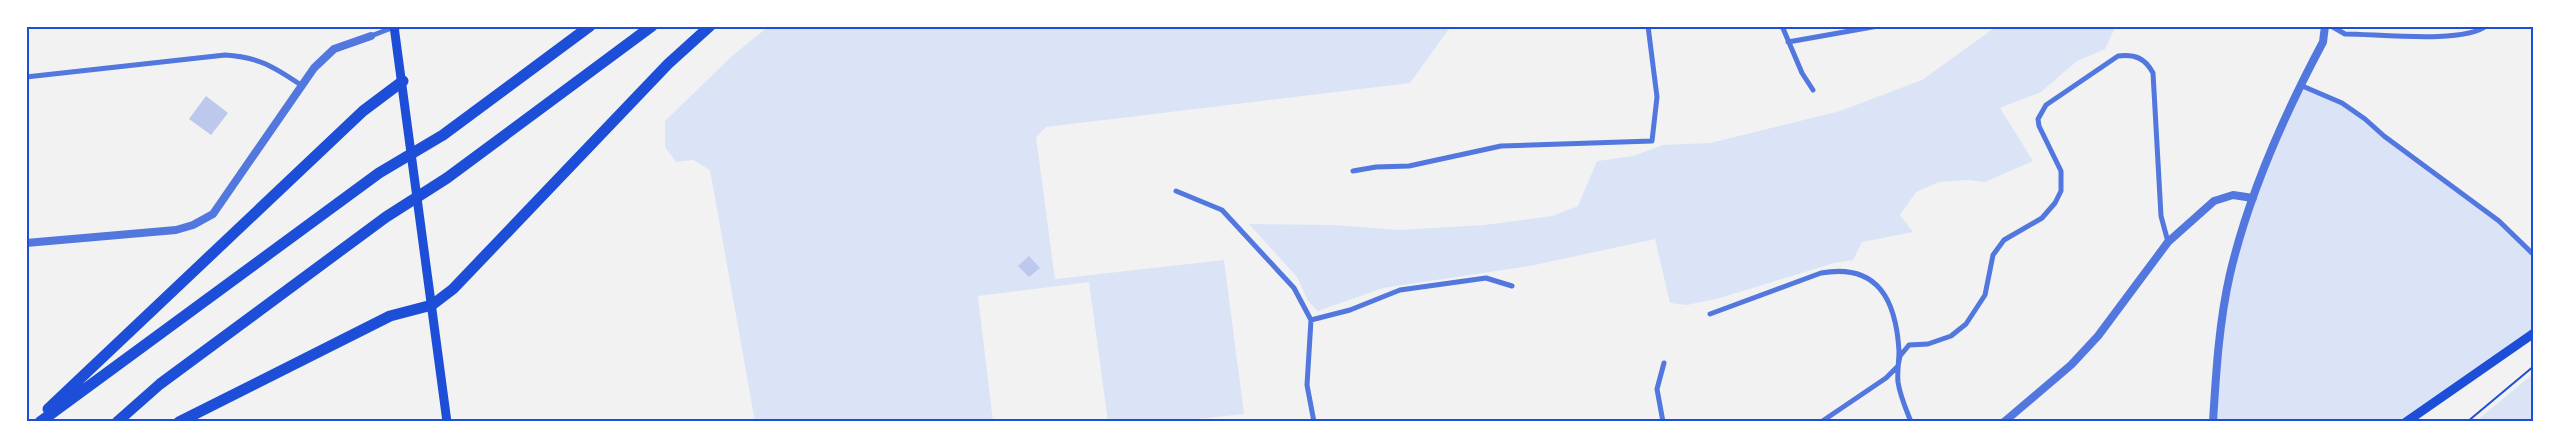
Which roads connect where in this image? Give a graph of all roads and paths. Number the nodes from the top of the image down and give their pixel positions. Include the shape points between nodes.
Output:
1 (394, 26) edge
2 (590, 26) edge
3 (652, 26) edge
4 (710, 26) edge
5 (1648, 26) edge
6 (1782, 26) edge
7 (1878, 26) edge
8 (2325, 26) edge
9 (2331, 26) edge
10 (2484, 28) edge
11 (371, 36) joint
12 (1788, 42) junction
13 (26, 76) edge
14 (403, 82) junction
15 (301, 85) junction
16 (2300, 85) junction
17 (1813, 90) dead end
18 (1353, 171) dead end
19 (1176, 191) dead end
20 (2253, 198) junction
21 (2168, 242) junction
22 (26, 243) edge
23 (2534, 255) edge
24 (1512, 286) dead end
25 (432, 305) junction
26 (1710, 314) dead end
27 (1311, 320) junction
28 (2534, 333) edge
29 (1664, 363) dead end
30 (1898, 366) junction
31 (2534, 366) edge
32 (39, 421) edge
33 (117, 422) edge
34 (178, 422) edge
35 (447, 422) edge
36 (1314, 422) edge
37 (1663, 422) edge
38 (1821, 422) edge
39 (1911, 422) edge
40 (2004, 422) edge
41 (2213, 422) edge
42 (2406, 422) edge
43 (2467, 422) edge

1 - 11 street
1 - 14 main road
2 - 32 highway via 443,135 379,173
3 - 33 highway via 160,384
4 - 25 highway via 668,64 453,288
5 - 18 street via 1656,96 1652,141 1501,146 1409,166
6 - 12 street
7 - 12 street
8 - 16 street via 2324,42
9 - 10 street via 2346,34 2452,37
11 - 15 street via 329,52
12 - 17 street
13 - 15 street via 225,55 248,56
14 - 25 main road
14 - 32 highway via 363,111
15 - 22 street via 212,214 193,225 176,230
16 - 20 street
16 - 23 street via 2342,103 2365,119 2500,221
19 - 27 street via 1222,210 1294,288
20 - 21 street via 2233,195 2214,201
20 - 41 street via 2225,301
21 - 30 street via 2160,216 2153,73 2139,57 2118,56 2046,105 2038,119 2061,171 2061,191 2055,203 2042,218 2004,240 1993,255 1985,296 1966,324 1951,336 1928,344 1909,345 1900,356
21 - 40 street via 2098,336 2071,365
24 - 27 street via 1486,278 1400,290 1350,310
25 - 34 highway via 390,316
25 - 35 main road
26 - 30 street via 1821,274 1840,270 1854,273 1872,280 1889,302 1899,350
27 - 36 street via 1307,385
28 - 42 main road
29 - 37 street via 1658,390
30 - 38 street via 1886,378
30 - 39 street via 1898,381
31 - 43 path

